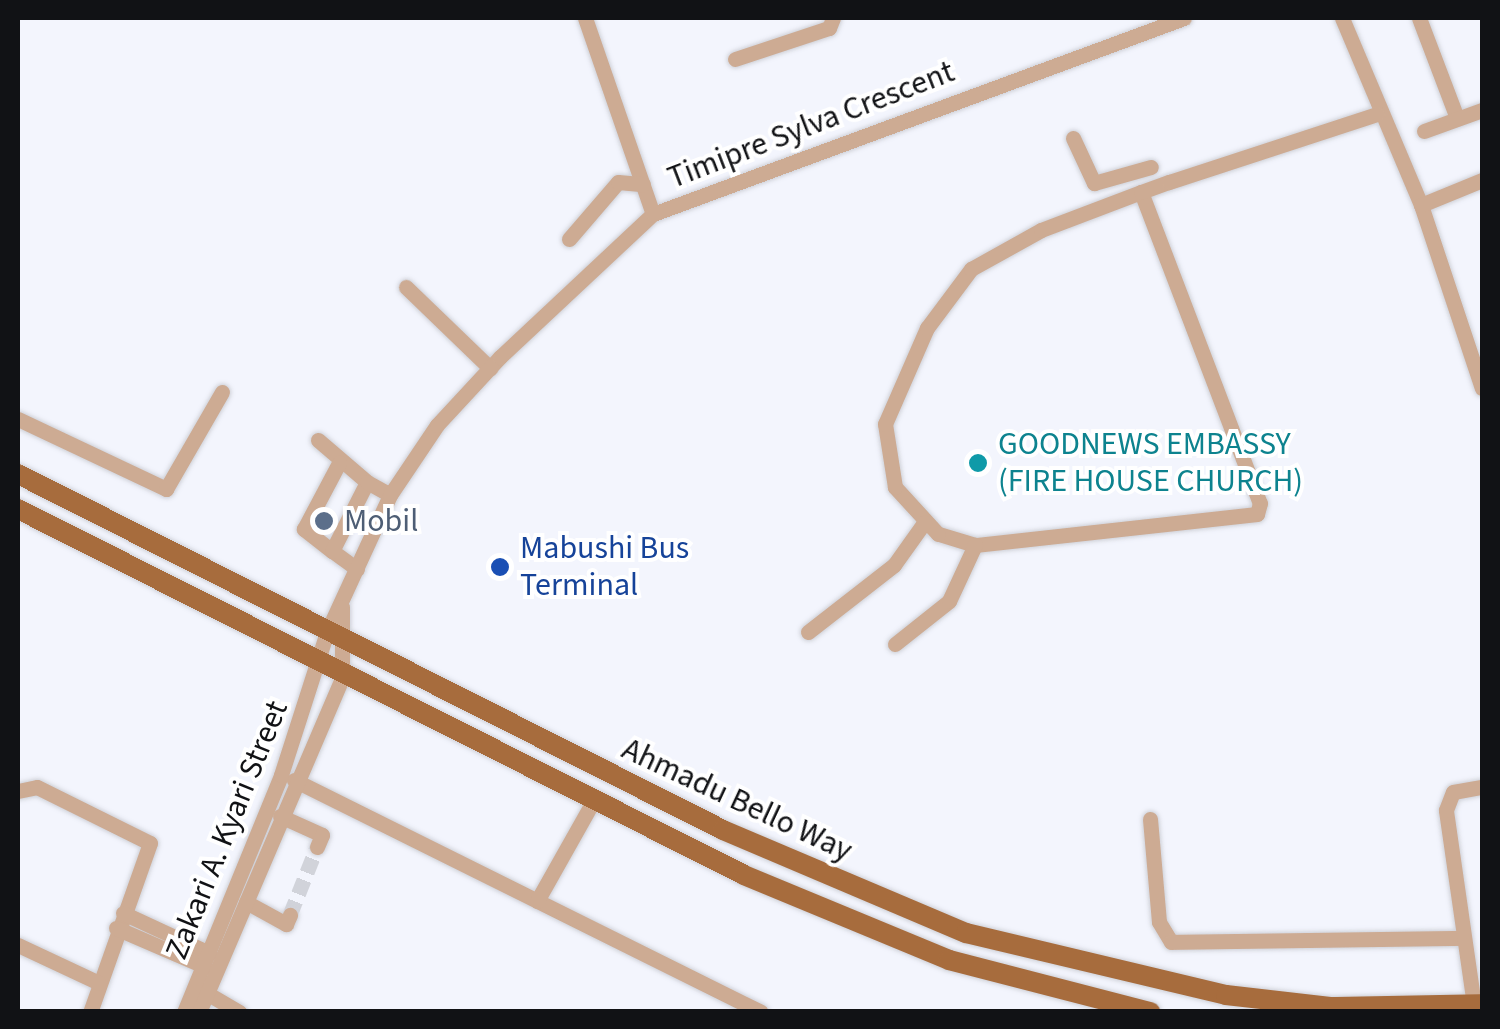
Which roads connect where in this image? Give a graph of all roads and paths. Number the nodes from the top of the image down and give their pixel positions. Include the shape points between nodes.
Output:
1 (832, 18) edge
2 (1184, 18) edge
3 (1342, 18) edge
4 (1420, 18) edge
5 (589, 19) edge
6 (735, 59) dead end
7 (1482, 110) edge
8 (1377, 114) junction
9 (1457, 118) junction
10 (1424, 131) dead end
11 (1073, 138) dead end
12 (1152, 167) dead end
13 (1116, 179) junction
14 (1482, 180) edge
15 (642, 184) junction
16 (1141, 192) junction
17 (1124, 199) junction
18 (1421, 205) junction
19 (653, 214) junction
20 (569, 238) dead end
21 (406, 287) dead end
22 (490, 368) junction
23 (1482, 388) edge
24 (222, 392) dead end
25 (18, 419) edge
26 (318, 440) dead end
27 (339, 463) junction
28 (18, 474) edge
29 (367, 482) junction
30 (390, 495) junction
31 (18, 510) edge
32 (924, 523) junction
33 (975, 545) junction
34 (332, 551) junction
35 (357, 569) junction
36 (342, 607) junction
37 (327, 632) junction
38 (808, 632) dead end
39 (349, 644) junction
40 (895, 644) dead end
41 (320, 667) junction
42 (342, 679) junction
43 (294, 780) junction
44 (1482, 787) edge
45 (18, 792) edge
46 (591, 804) junction
47 (280, 816) junction
48 (1150, 819) dead end
49 (317, 847) dead end
50 (246, 902) junction
51 (537, 902) junction
52 (290, 915) dead end
53 (120, 920) junction
54 (1463, 938) junction
55 (18, 944) edge
56 (206, 959) junction
57 (99, 983) junction
58 (201, 989) junction
59 (1478, 1005) edge
60 (90, 1012) edge
61 (184, 1012) edge
62 (199, 1012) edge
63 (239, 1012) edge
64 (761, 1012) edge
65 (1150, 1012) edge

1 - 6 street via 829,28
2 - 19 street, Timipre Sylva Crescent
3 - 8 street
4 - 9 street
5 - 15 street
7 - 9 street
8 - 16 street
8 - 18 street
9 - 10 street
11 - 13 street via 1091,181
12 - 13 street
13 - 17 street
14 - 18 street
15 - 19 street
15 - 20 street via 618,182
16 - 17 street
16 - 33 street via 1260,503 1256,514
17 - 32 street via 972,269 927,328 885,424 895,487
18 - 23 street
19 - 22 street, Timipre Sylva Crescent
21 - 22 street
22 - 30 street, Timipre Sylva Crescent
24 - 25 street via 166,489
26 - 27 street
27 - 29 street
27 - 34 street via 304,530
28 - 37 main road, Ahmadu Bello Way
29 - 30 street
29 - 34 street
30 - 35 street, Timipre Sylva Crescent
31 - 41 main road, Ahmadu Bello Way
32 - 33 street
32 - 38 street via 894,565
33 - 40 street via 949,601
34 - 35 street
35 - 36 street, Timipre Sylva Crescent
36 - 37 street, Timipre Sylva Crescent
36 - 39 street
37 - 39 main road, Ahmadu Bello Way
37 - 41 street, Timipre Sylva Crescent
39 - 42 street
39 - 59 main road, Ahmadu Bello Way via 738,837 982,938 1226,995 1332,1007
41 - 42 main road, Ahmadu Bello Way
41 - 56 street, Zakari A. Kyari Street
42 - 43 street, Zakari A. Kyari Street
42 - 46 main road, Ahmadu Bello Way
43 - 47 street, Zakari A. Kyari Street
43 - 51 street
44 - 54 street via 1453,792 1446,810
45 - 53 street via 37,787 148,838
46 - 51 street
46 - 65 main road, Ahmadu Bello Way via 900,942
47 - 49 street via 322,835
47 - 50 street, Zakari A. Kyari Street
48 - 54 street via 1159,922 1172,942
50 - 52 street via 286,924
50 - 58 street, Zakari A. Kyari Street
51 - 64 street
53 - 56 street
53 - 57 street
54 - 59 street
55 - 57 street
56 - 58 street, Zakari A. Kyari Street
57 - 60 street
58 - 61 street, Zakari A. Kyari Street
58 - 62 street, Zakari A. Kyari Street
58 - 63 street

